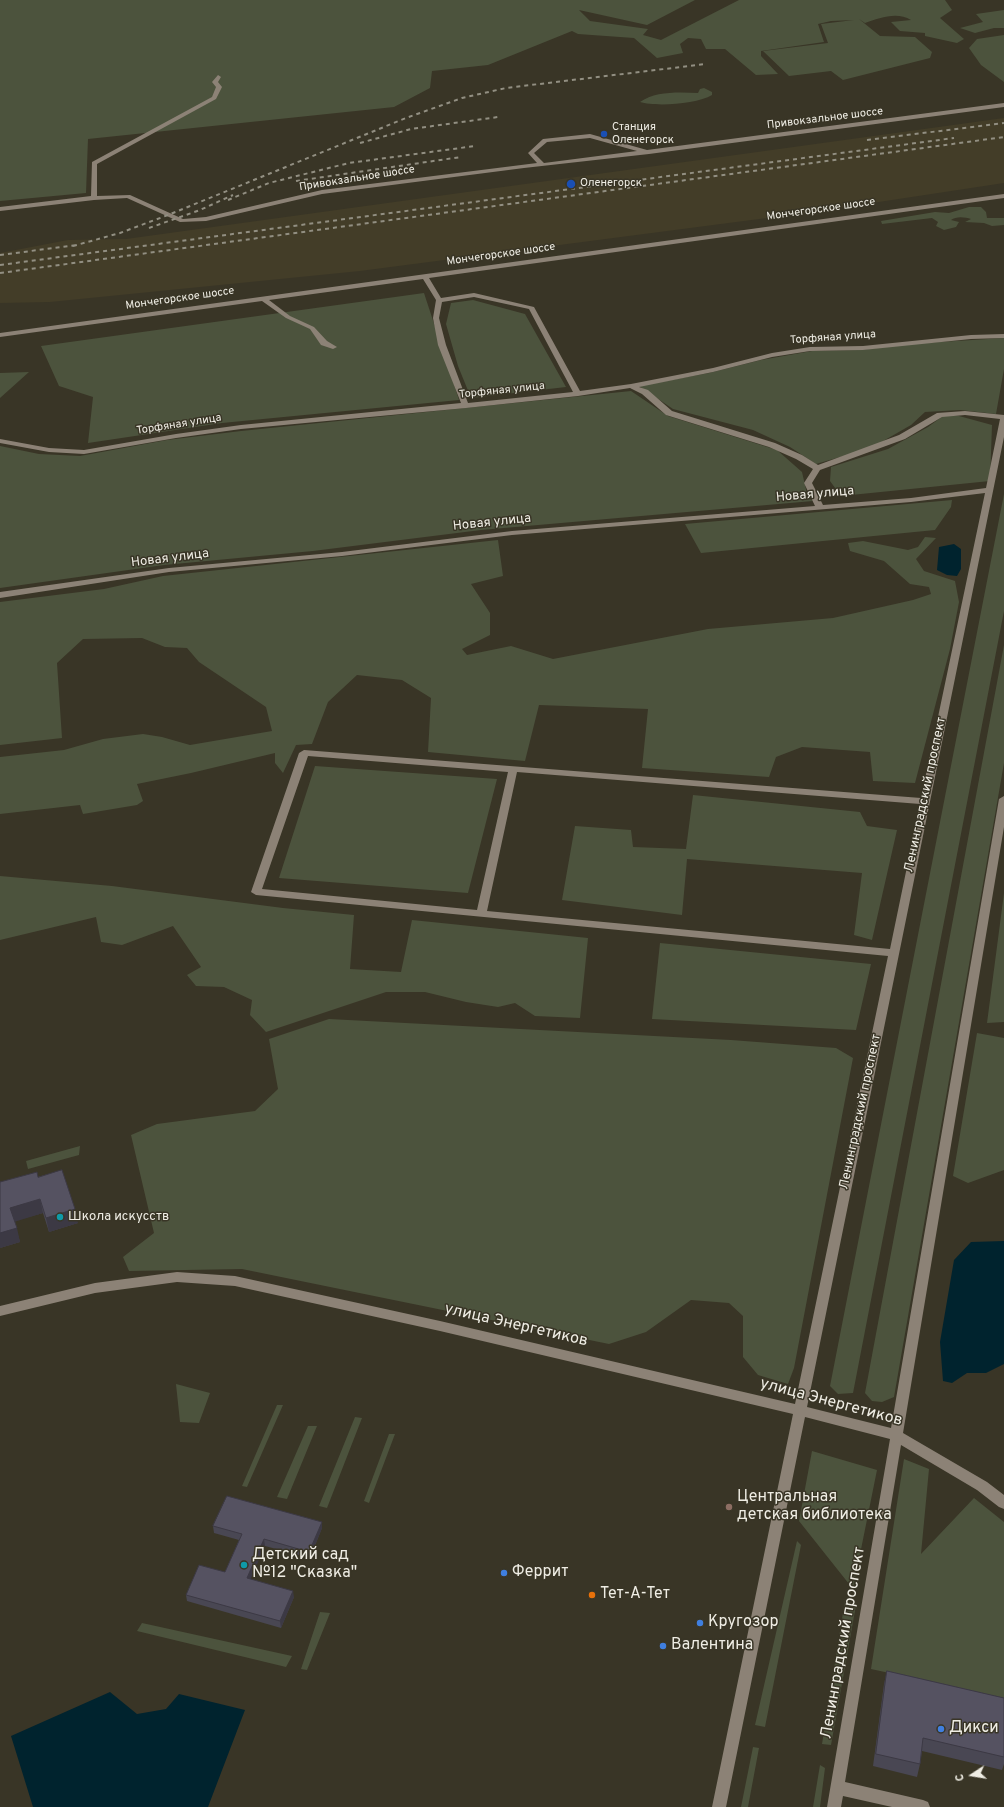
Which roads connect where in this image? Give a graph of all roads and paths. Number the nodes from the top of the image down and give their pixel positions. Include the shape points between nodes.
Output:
1 (218, 77) dead end
2 (1004, 105) edge
3 (649, 152) junction
4 (542, 165) junction
5 (1003, 196) edge
6 (94, 198) junction
7 (0, 210) edge
8 (424, 276) junction
9 (264, 299) junction
10 (439, 300) junction
11 (0, 335) edge
12 (1004, 336) edge
13 (333, 347) dead end
14 (631, 386) junction
15 (578, 394) junction
16 (466, 406) junction
17 (1004, 417) edge
18 (0, 441) edge
19 (816, 468) junction
20 (989, 490) junction
21 (820, 507) junction
22 (0, 595) edge
23 (513, 769) junction
24 (1004, 799) edge
25 (925, 801) junction
26 (480, 913) junction
27 (894, 953) junction
28 (0, 1311) edge
29 (800, 1410) junction
30 (896, 1435) junction
31 (1004, 1503) edge
32 (837, 1787) junction
33 (719, 1807) edge
34 (834, 1807) edge
35 (923, 1807) edge

1 - 6 street via 216,82 219,87 214,98 94,163
2 - 3 street, Привокзальное шоссе
3 - 4 street, Привокзальное шоссе
3 - 4 street, Привокзальное шоссе via 590,136 545,140 531,153
4 - 6 street, Привокзальное шоссе via 322,192 189,221 177,219 128,196
5 - 8 street, Мончегорское шоссе
6 - 7 street
8 - 9 street, Мончегорское шоссе
8 - 10 street
9 - 11 street, Мончегорское шоссе
9 - 13 street via 288,317 312,328 324,343
10 - 15 street via 474,296 532,308
10 - 16 street via 436,318 442,345
12 - 14 street, Торфяная улица via 863,348 810,349
14 - 15 street, Торфяная улица
14 - 19 street via 645,392 669,413 772,445 799,456
15 - 16 street, Торфяная улица
16 - 18 street, Торфяная улица via 241,427 84,452 49,450
17 - 19 street via 965,413 940,415 902,437
17 - 20 street, Ленинградский проспект
19 - 21 street via 808,483
20 - 21 street, Новая улица via 911,500
20 - 25 street, Ленинградский проспект
21 - 22 street, Новая улица via 512,533 342,554 169,570
23 - 25 street
23 - 26 street
23 - 26 street via 304,753 256,892
24 - 30 street, Ленинградский проспект
25 - 27 street, Ленинградский проспект
26 - 27 street
27 - 29 street, Ленинградский проспект
28 - 29 street, улица Энергетиков via 95,1288 169,1278 235,1281
29 - 30 street, улица Энергетиков
29 - 33 street, Ленинградский проспект
30 - 31 street, улица Энергетиков via 982,1486
30 - 32 street, Ленинградский проспект
32 - 34 street, Ленинградский проспект
32 - 35 street

